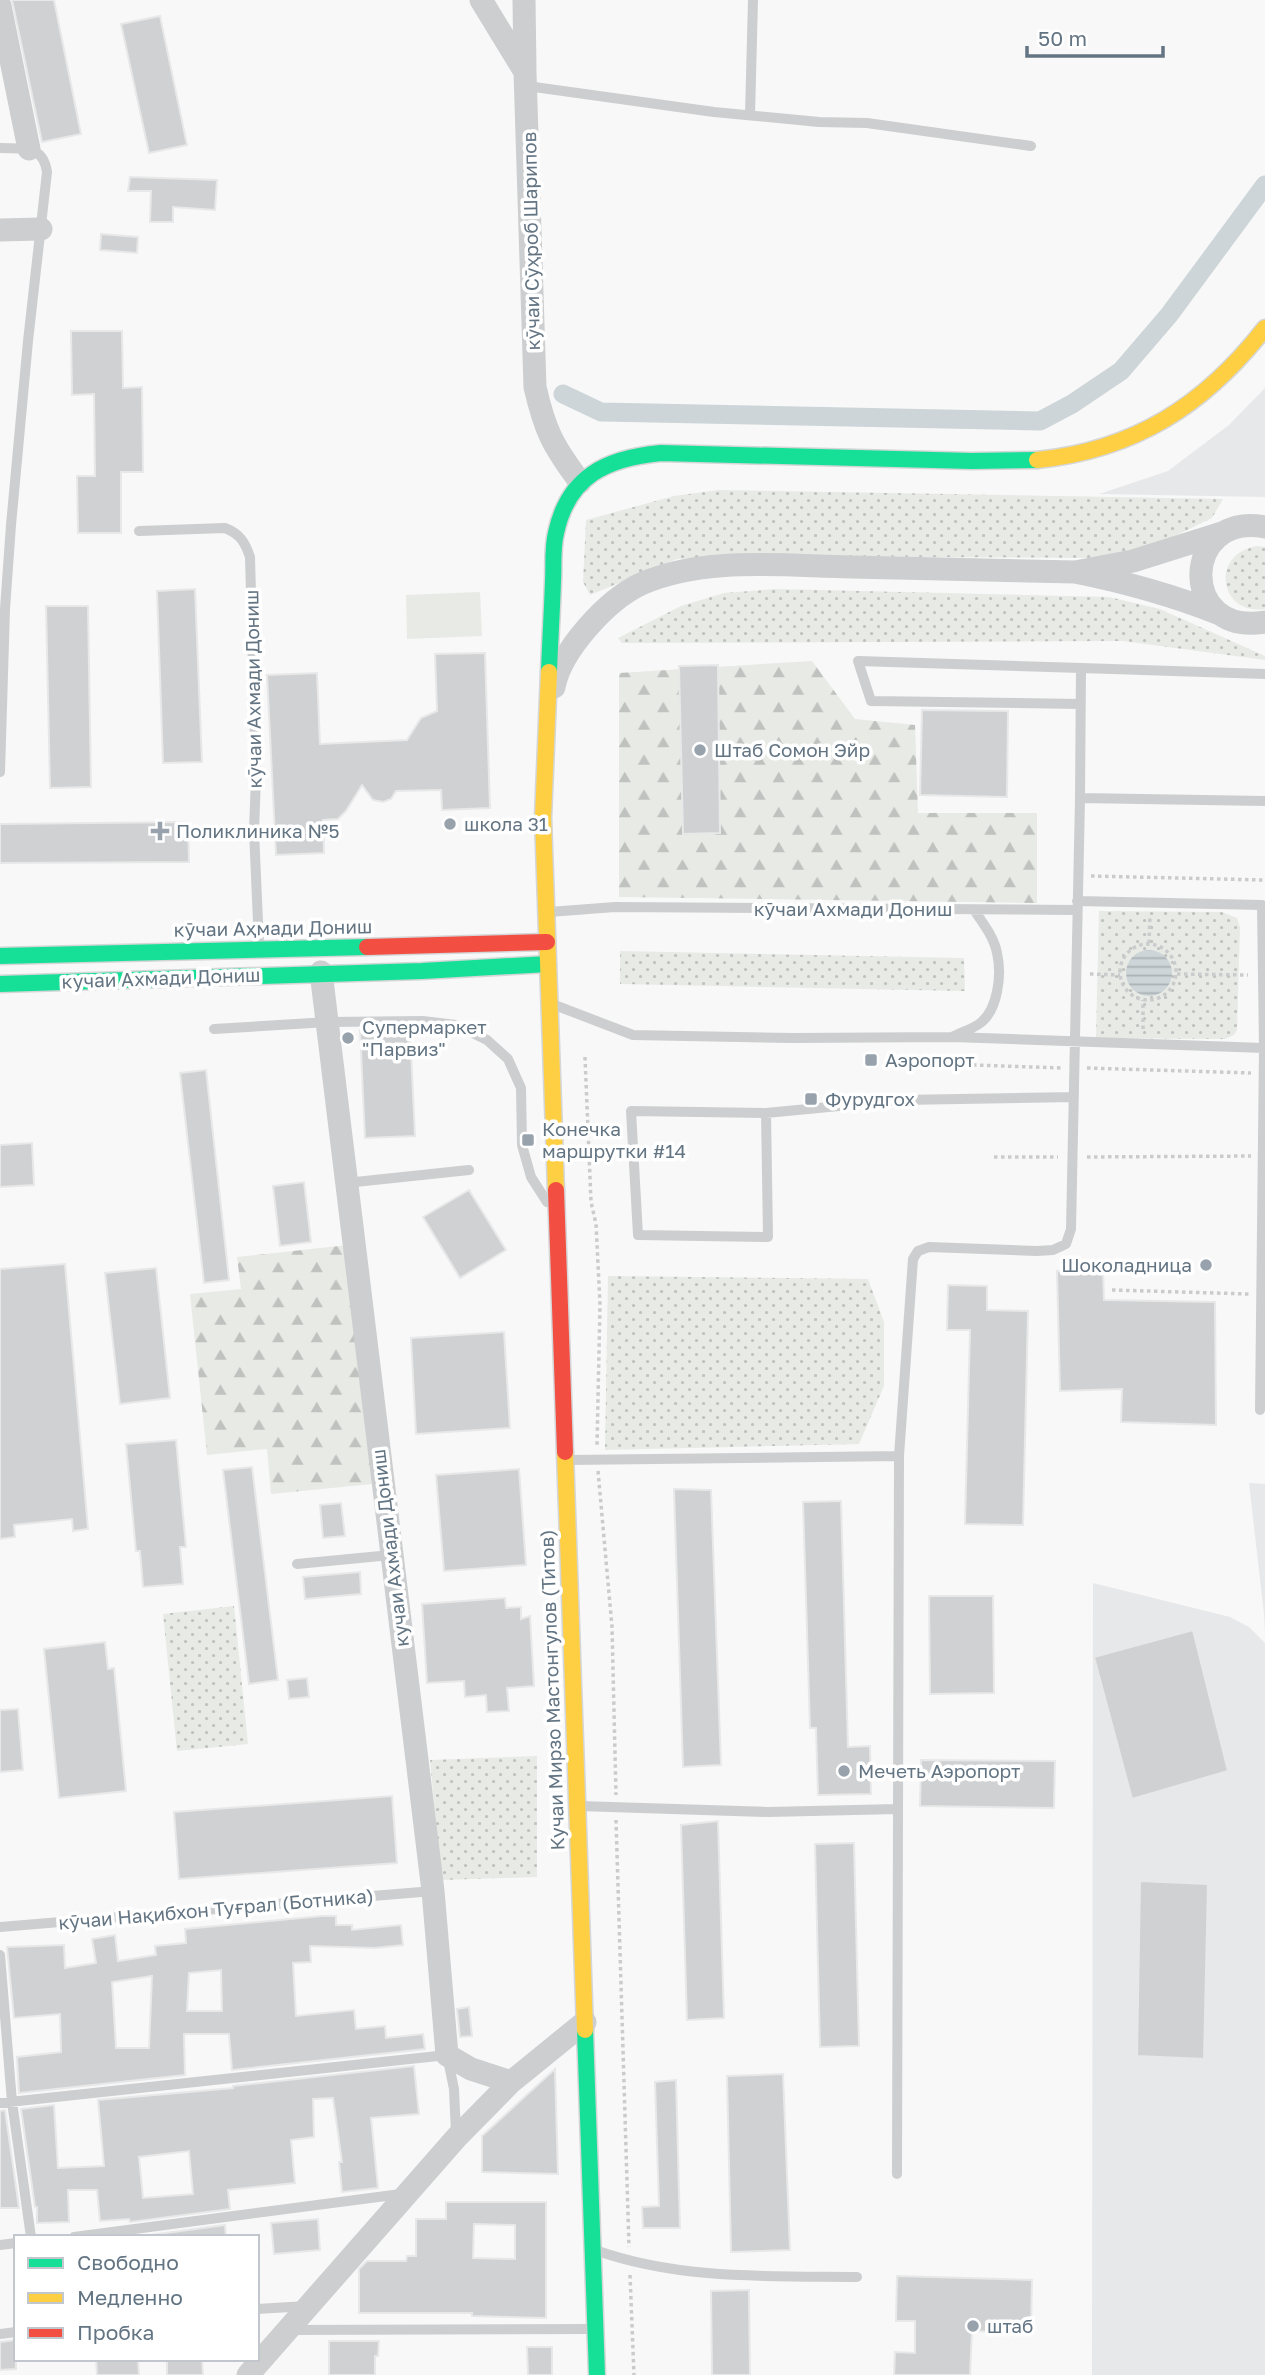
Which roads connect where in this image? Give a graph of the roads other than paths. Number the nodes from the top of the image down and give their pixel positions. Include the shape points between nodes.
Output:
1 (481, 0) edge
2 (524, 0) edge
3 (753, 0) edge
4 (0, 6) edge
5 (526, 79) junction
6 (750, 115) junction
7 (1031, 146) dead end
8 (0, 148) edge
9 (29, 149) junction
10 (41, 229) junction
11 (0, 230) edge
12 (1265, 328) edge
13 (580, 482) junction
14 (1265, 527) edge
15 (139, 531) dead end
16 (1222, 533) junction
17 (1075, 572) junction
18 (1220, 614) junction
19 (1265, 622) edge
20 (1081, 668) junction
21 (1265, 674) edge
22 (1081, 704) junction
23 (547, 718) junction
24 (0, 772) edge
25 (1080, 798) junction
26 (1265, 801) edge
27 (1077, 906) junction
28 (974, 910) junction
29 (546, 912) junction
30 (547, 942) junction
31 (456, 946) junction
32 (259, 948) junction
33 (0, 956) edge
34 (548, 964) junction
35 (455, 969) junction
36 (321, 972) junction
37 (0, 984) edge
38 (511, 984) dead end
39 (530, 992) dead end
40 (549, 1003) junction
41 (327, 1022) junction
42 (214, 1029) dead end
43 (952, 1037) junction
44 (1074, 1041) junction
45 (1265, 1048) edge
46 (1264, 1073) edge
47 (1073, 1097) junction
48 (766, 1113) junction
49 (468, 1170) dead end
50 (346, 1183) junction
51 (557, 1217) junction
52 (1260, 1410) dead end
53 (899, 1456) junction
54 (565, 1460) junction
55 (391, 1555) junction
56 (297, 1564) dead end
57 (577, 1806) junction
58 (898, 1809) junction
59 (433, 1891) junction
60 (0, 1927) edge
61 (0, 1955) edge
62 (585, 2022) junction
63 (447, 2055) junction
64 (511, 2082) junction
65 (12, 2102) junction
66 (0, 2103) edge
67 (457, 2137) junction
68 (897, 2174) dead end
69 (408, 2194) junction
70 (31, 2235) edge
71 (90, 2235) edge
72 (592, 2249) junction
73 (857, 2277) dead end
74 (310, 2306) junction
75 (259, 2309) edge
76 (595, 2329) junction
77 (289, 2330) junction
78 (248, 2375) edge
79 (597, 2375) edge

1 - 5 street
2 - 5 street, кӯчаи Сӯҳроб Шарипов
3 - 6 lane
4 - 9 street
5 - 6 lane
5 - 13 street, кӯчаи Сӯҳроб Шарипов via 535,387 542,420 556,450
6 - 7 lane via 867,123
8 - 9 lane
9 - 10 lane via 45,159 47,172
10 - 11 street
10 - 24 lane via 5,609
12 - 13 street via 1221,381 1194,404 1139,434 1082,453 989,461 649,453 615,459
13 - 23 street, Кучаи Мирзо Мастонгулов (Титов) via 566,502 555,536
14 - 16 street via 1252,524
15 - 32 lane, кӯчаи Ахмади Дониш via 225,528 237,533 250,557
16 - 17 street via 1133,561
16 - 18 street via 1207,551 1200,573 1205,596
17 - 18 street via 1132,583
17 - 23 street via 756,565 664,576 618,599 572,648 555,681
18 - 19 street via 1249,625
20 - 21 lane
20 - 22 lane
20 - 22 lane via 858,661 871,701
22 - 25 lane
23 - 29 street, Кучаи Мирзо Мастонгулов (Титов)
25 - 26 lane
25 - 27 lane
27 - 28 lane
27 - 44 lane
27 - 45 lane via 1150,902 1262,905
28 - 29 lane, кӯчаи Ахмади Дониш via 615,907
28 - 43 lane, кӯчаи Ахмади Дониш via 997,954 996,997 980,1024
29 - 30 street, Кучаи Мирзо Мастонгулов (Титов)
29 - 31 street via 489,938
30 - 31 street, кӯчаи Аҳмади Дониш
30 - 34 street, Кучаи Мирзо Мастонгулов (Титов)
31 - 32 street, кӯчаи Аҳмади Дониш
32 - 33 street, кӯчаи Аҳмади Дониш
34 - 35 street, кучаи Ахмади Дониш
34 - 40 street, Кучаи Мирзо Мастонгулов (Титов)
35 - 36 street, кучаи Ахмади Дониш
35 - 38 street
36 - 37 street, кучаи Ахмади Дониш
36 - 41 street, кучаи Ахмади Дониш
39 - 40 street
40 - 43 lane, кӯчаи Ахмади Дониш via 633,1035
40 - 51 street, Кучаи Мирзо Мастонгулов (Титов)
41 - 42 lane
41 - 50 street, кучаи Ахмади Дониш
41 - 51 lane via 423,1021 456,1025 487,1040 508,1059 521,1088 522,1145 531,1177
43 - 44 lane
44 - 45 lane
44 - 47 lane
45 - 46 lane
46 - 52 lane
47 - 48 lane via 902,1100
47 - 53 lane via 1071,1229 1066,1244 1037,1251 929,1247 913,1259
48 - 48 lane via 631,1111 638,1235 768,1237
49 - 50 lane
50 - 55 street, кучаи Ахмади Дониш
51 - 54 street, Кучаи Мирзо Мастонгулов (Титов)
53 - 54 lane
53 - 58 lane
54 - 57 street, Кучаи Мирзо Мастонгулов (Титов)
55 - 56 lane
55 - 59 street, кучаи Ахмади Дониш
57 - 58 lane via 768,1812
57 - 62 street, Кучаи Мирзо Мастонгулов (Титов)
58 - 68 lane
59 - 60 lane, кӯчаи Нақибхон Туғрал (Ботника)
59 - 63 street, кучаи Ахмади Дониш
61 - 65 lane
62 - 64 street
62 - 72 street, Кучаи Мирзо Мастонгулов (Титов)
63 - 64 street via 471,2069
63 - 65 lane
63 - 67 lane
64 - 67 street
65 - 66 lane
65 - 70 lane
67 - 69 street
69 - 71 lane
69 - 74 street
72 - 73 lane via 630,2262 722,2276
72 - 76 street, Кучаи Мирзо Мастонгулов (Титов)
74 - 75 lane
74 - 77 street
76 - 77 lane
76 - 79 street, Кучаи Мирзо Мастонгулов (Титов)
77 - 78 street

